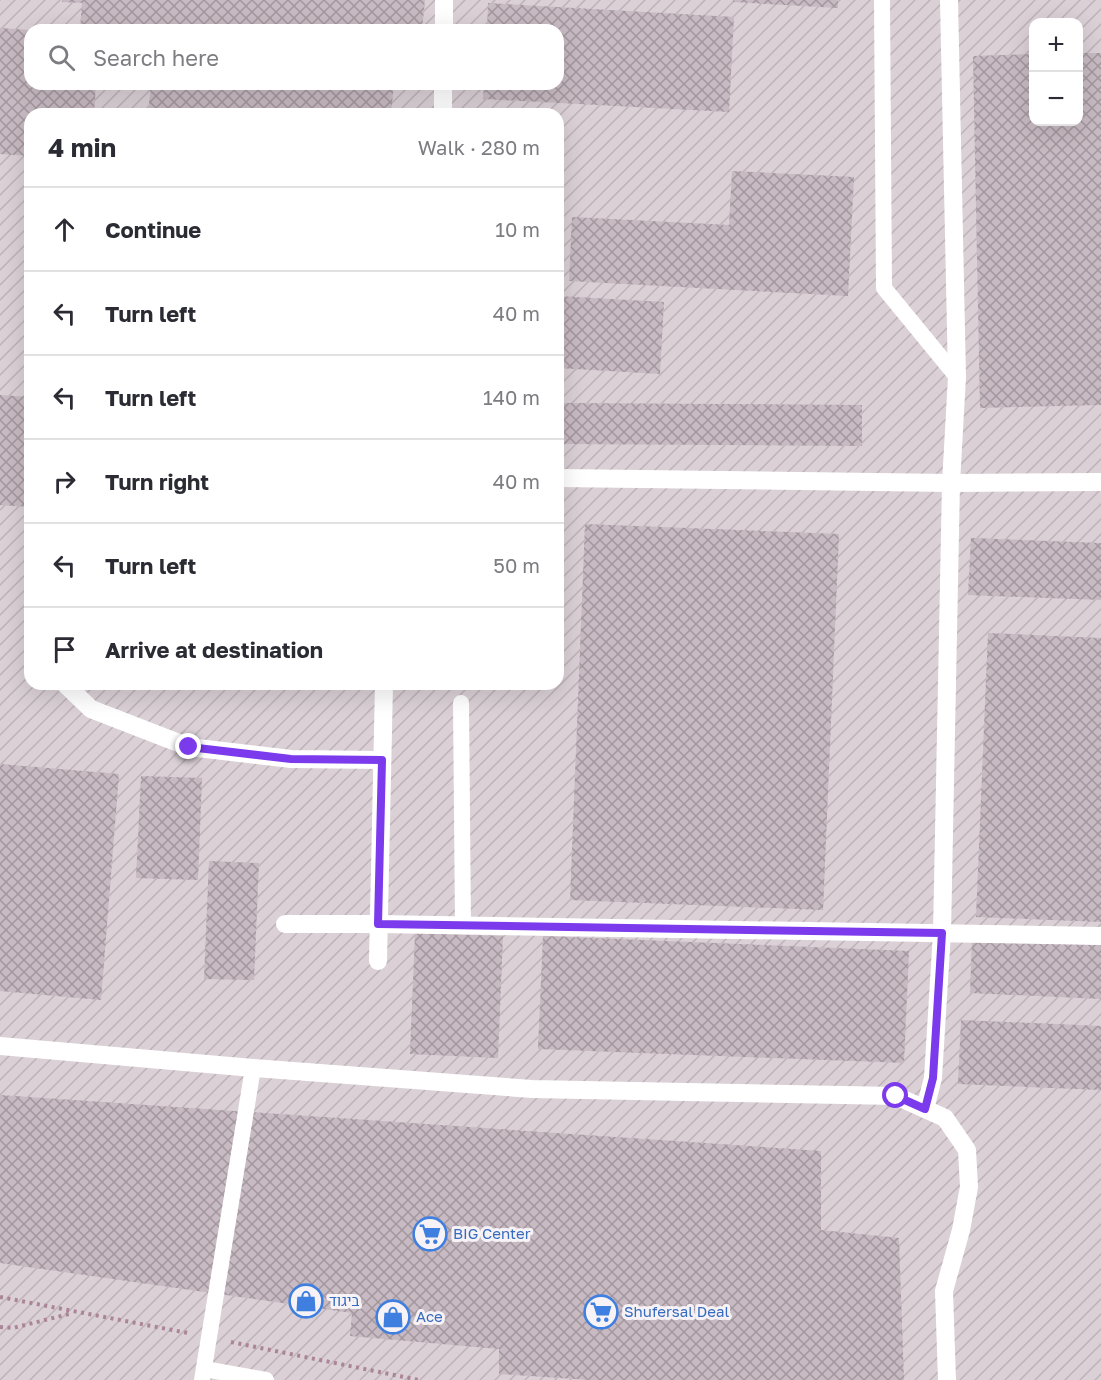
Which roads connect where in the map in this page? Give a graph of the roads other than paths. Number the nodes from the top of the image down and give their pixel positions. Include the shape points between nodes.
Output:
1 (444, 0) edge
2 (882, 0) edge
3 (949, 0) edge
4 (444, 24) edge
5 (443, 90) edge
6 (443, 108) edge
7 (957, 377) junction
8 (564, 478) edge
9 (1101, 482) edge
10 (951, 483) junction
11 (72, 690) edge
12 (384, 690) edge
13 (461, 703) dead end
14 (382, 760) junction
15 (285, 924) dead end
16 (378, 924) junction
17 (463, 925) junction
18 (942, 933) junction
19 (1101, 936) edge
20 (378, 961) dead end
21 (0, 1046) edge
22 (254, 1068) junction
23 (925, 1109) junction
24 (203, 1374) edge
25 (266, 1380) edge
26 (947, 1380) edge

1 - 4 street
2 - 7 lane via 884,288
3 - 7 street
5 - 6 street
7 - 10 street
8 - 10 street
9 - 10 street
10 - 18 street
11 - 14 street via 92,709 189,747 291,759
12 - 14 street
13 - 17 lane
14 - 16 street
15 - 16 street
16 - 17 street
16 - 20 street
17 - 18 street
18 - 19 street
18 - 23 street via 933,1078
21 - 22 street
22 - 23 street via 532,1089 896,1096
22 - 24 lane
23 - 26 street via 945,1118 968,1150 969,1186 944,1291
24 - 25 lane

